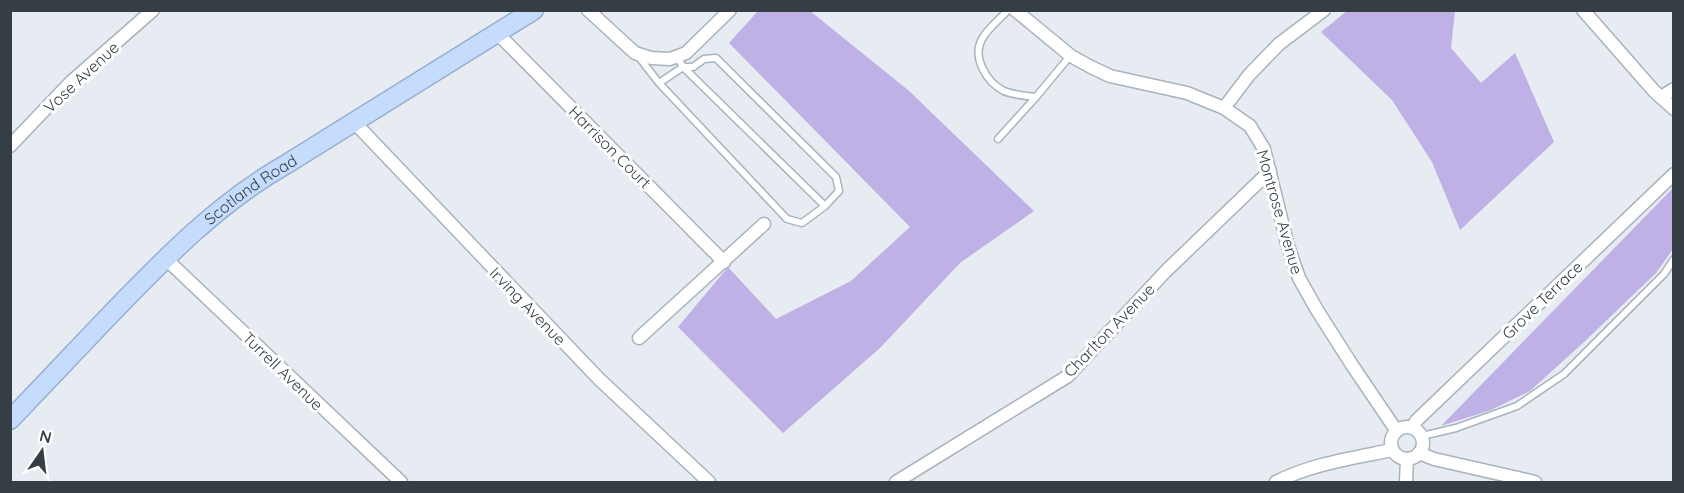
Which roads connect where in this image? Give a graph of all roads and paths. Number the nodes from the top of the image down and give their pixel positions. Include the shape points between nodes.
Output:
1 (153, 10) edge
2 (534, 10) edge
3 (588, 10) edge
4 (730, 10) edge
5 (1324, 10) edge
6 (1583, 10) edge
7 (1016, 11) edge
8 (497, 33) junction
9 (635, 54) junction
10 (1071, 56) junction
11 (680, 62) junction
12 (659, 83) junction
13 (1674, 89) edge
14 (1036, 97) junction
15 (1661, 98) junction
16 (1224, 108) junction
17 (1674, 110) edge
18 (354, 122) junction
19 (998, 139) dead end
20 (10, 146) edge
21 (1270, 171) junction
22 (1674, 174) edge
23 (825, 206) junction
24 (764, 224) dead end
25 (165, 258) junction
26 (1674, 259) edge
27 (724, 262) junction
28 (639, 338) dead end
29 (10, 420) edge
30 (1412, 427) junction
31 (1396, 430) junction
32 (1422, 436) junction
33 (1392, 450) junction
34 (1419, 453) junction
35 (1407, 459) junction
36 (400, 483) edge
37 (709, 483) edge
38 (896, 483) edge
39 (1276, 483) edge
40 (1406, 483) edge
41 (1535, 483) edge

1 - 20 street, Vose Avenue via 71,82
2 - 8 main road, Scotland Road
3 - 9 street
4 - 11 street
5 - 16 street via 1279,44
6 - 15 street
7 - 10 street, Montrose Avenue
7 - 14 lane via 982,38 978,57 985,73 1002,90
8 - 18 main road, Scotland Road
8 - 27 street, Harrison Court
9 - 11 street
9 - 12 lane
10 - 14 lane
10 - 16 street, Montrose Avenue via 1110,76 1187,93
11 - 12 lane
11 - 23 lane
11 - 23 lane via 693,68 704,59 716,58 836,177 839,191
12 - 23 lane via 787,219 802,223
13 - 15 street
14 - 19 lane
15 - 17 street
16 - 21 street, Montrose Avenue via 1250,126 1264,149
18 - 25 main road, Scotland Road via 259,180
18 - 37 street, Irving Avenue via 598,379
21 - 31 street, Montrose Avenue via 1299,278
21 - 38 street, Charlton Avenue via 1166,271 1068,376
22 - 30 street, Grove Terrace
24 - 27 street
25 - 29 main road, Scotland Road
25 - 36 street, Turrell Avenue
26 - 32 lane via 1664,274 1564,374 1517,406
27 - 28 street
30 - 31 street
30 - 32 street
31 - 33 street
32 - 34 street
33 - 35 street
33 - 39 street via 1292,474
34 - 35 street
34 - 41 street
35 - 40 street

